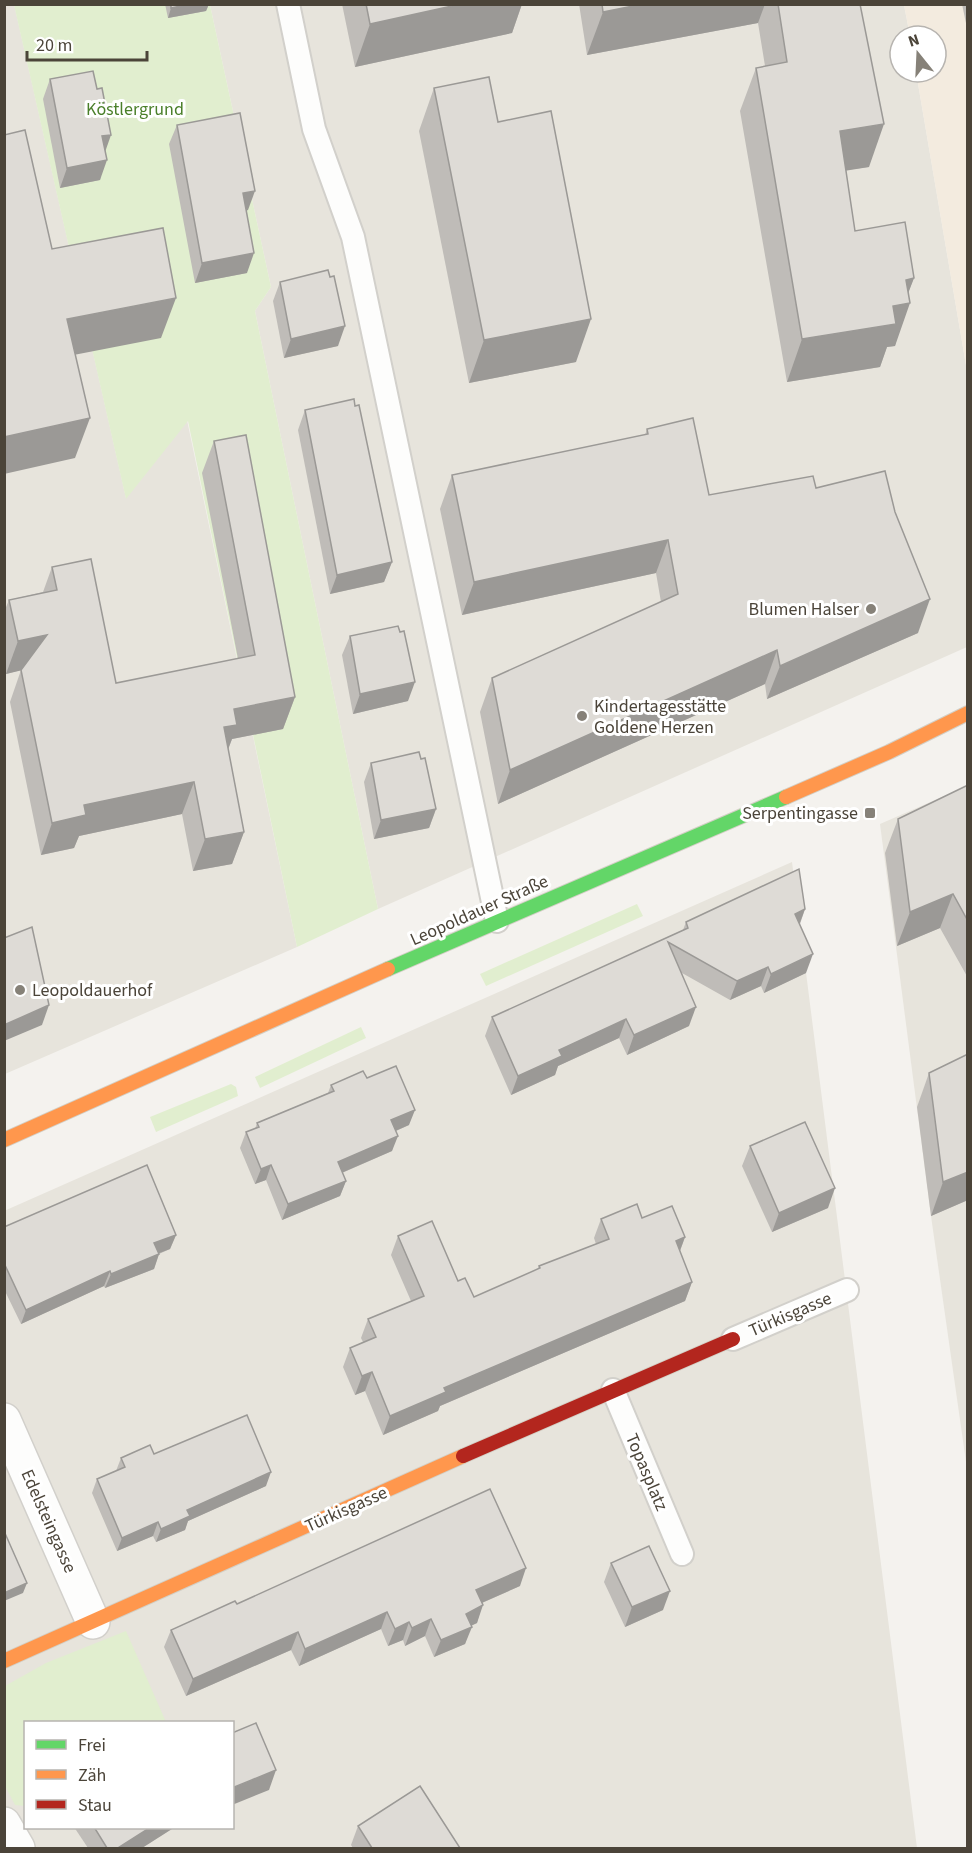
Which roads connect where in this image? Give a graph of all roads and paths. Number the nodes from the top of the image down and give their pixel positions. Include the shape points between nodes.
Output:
1 (288, 4) edge
2 (968, 713) edge
3 (497, 921) junction
4 (4, 1140) edge
5 (846, 1290) dead end
6 (733, 1339) joint
7 (605, 1393) junction
8 (4, 1420) edge
9 (682, 1554) dead end
10 (93, 1622) junction
11 (4, 1661) edge
12 (4, 1824) edge
13 (18, 1848) edge

1 - 3 lane via 314,129 353,237
2 - 3 main road, Leopoldauer Straße via 889,752
3 - 4 main road, Leopoldauer Straße
5 - 6 lane, Türkisgasse
6 - 7 main road
7 - 9 lane, Topasplatz
7 - 10 main road, Türkisgasse
8 - 10 street, Edelsteingasse
10 - 11 main road, Türkisgasse
12 - 13 street

